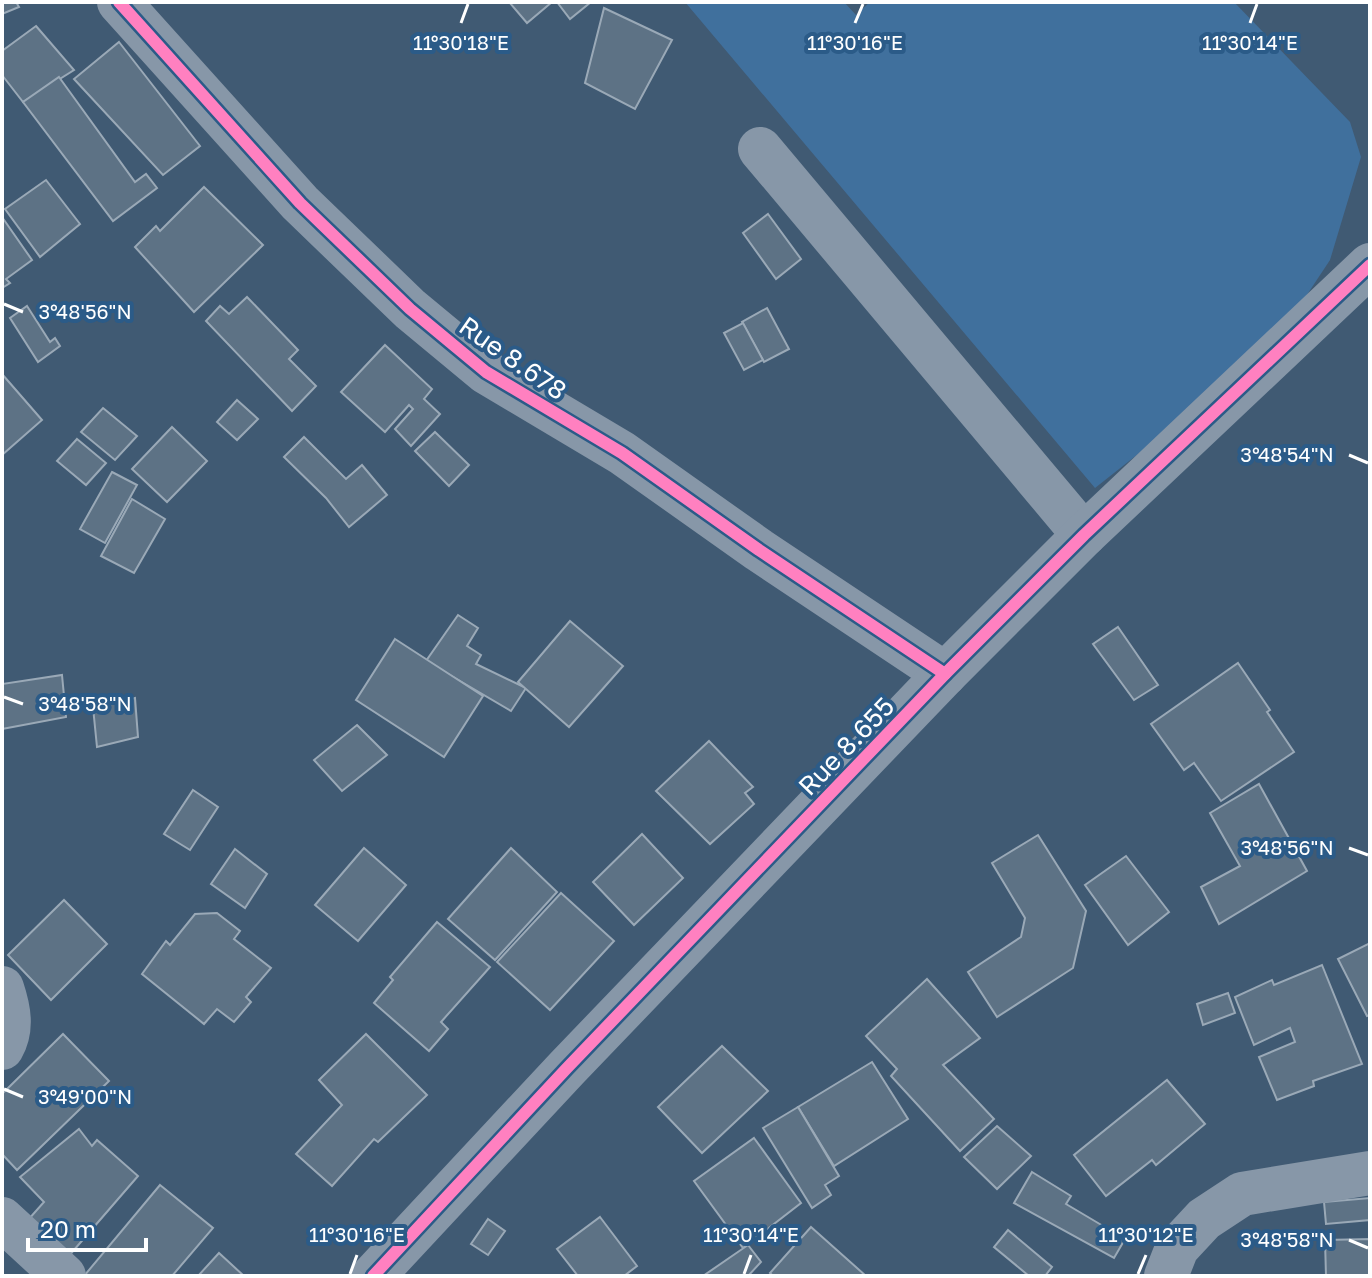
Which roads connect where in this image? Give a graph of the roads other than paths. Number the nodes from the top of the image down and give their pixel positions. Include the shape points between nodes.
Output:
1 (119, 2) edge
2 (760, 149) dead end
3 (1370, 265) edge
4 (1084, 535) junction
5 (945, 674) junction
6 (2, 988) edge
7 (2, 1048) edge
8 (1370, 1173) edge
9 (2, 1219) edge
10 (64, 1276) edge
11 (373, 1276) edge
12 (1166, 1276) edge

1 - 5 street, Rue 8.678 via 300,203 410,309 486,372 622,453
2 - 4 street
3 - 4 street, Rue 8.655
4 - 5 street, Rue 8.655
5 - 11 street, Rue 8.655
6 - 7 street via 10,1018
8 - 12 street via 1242,1194 1204,1219 1177,1248
9 - 10 street

